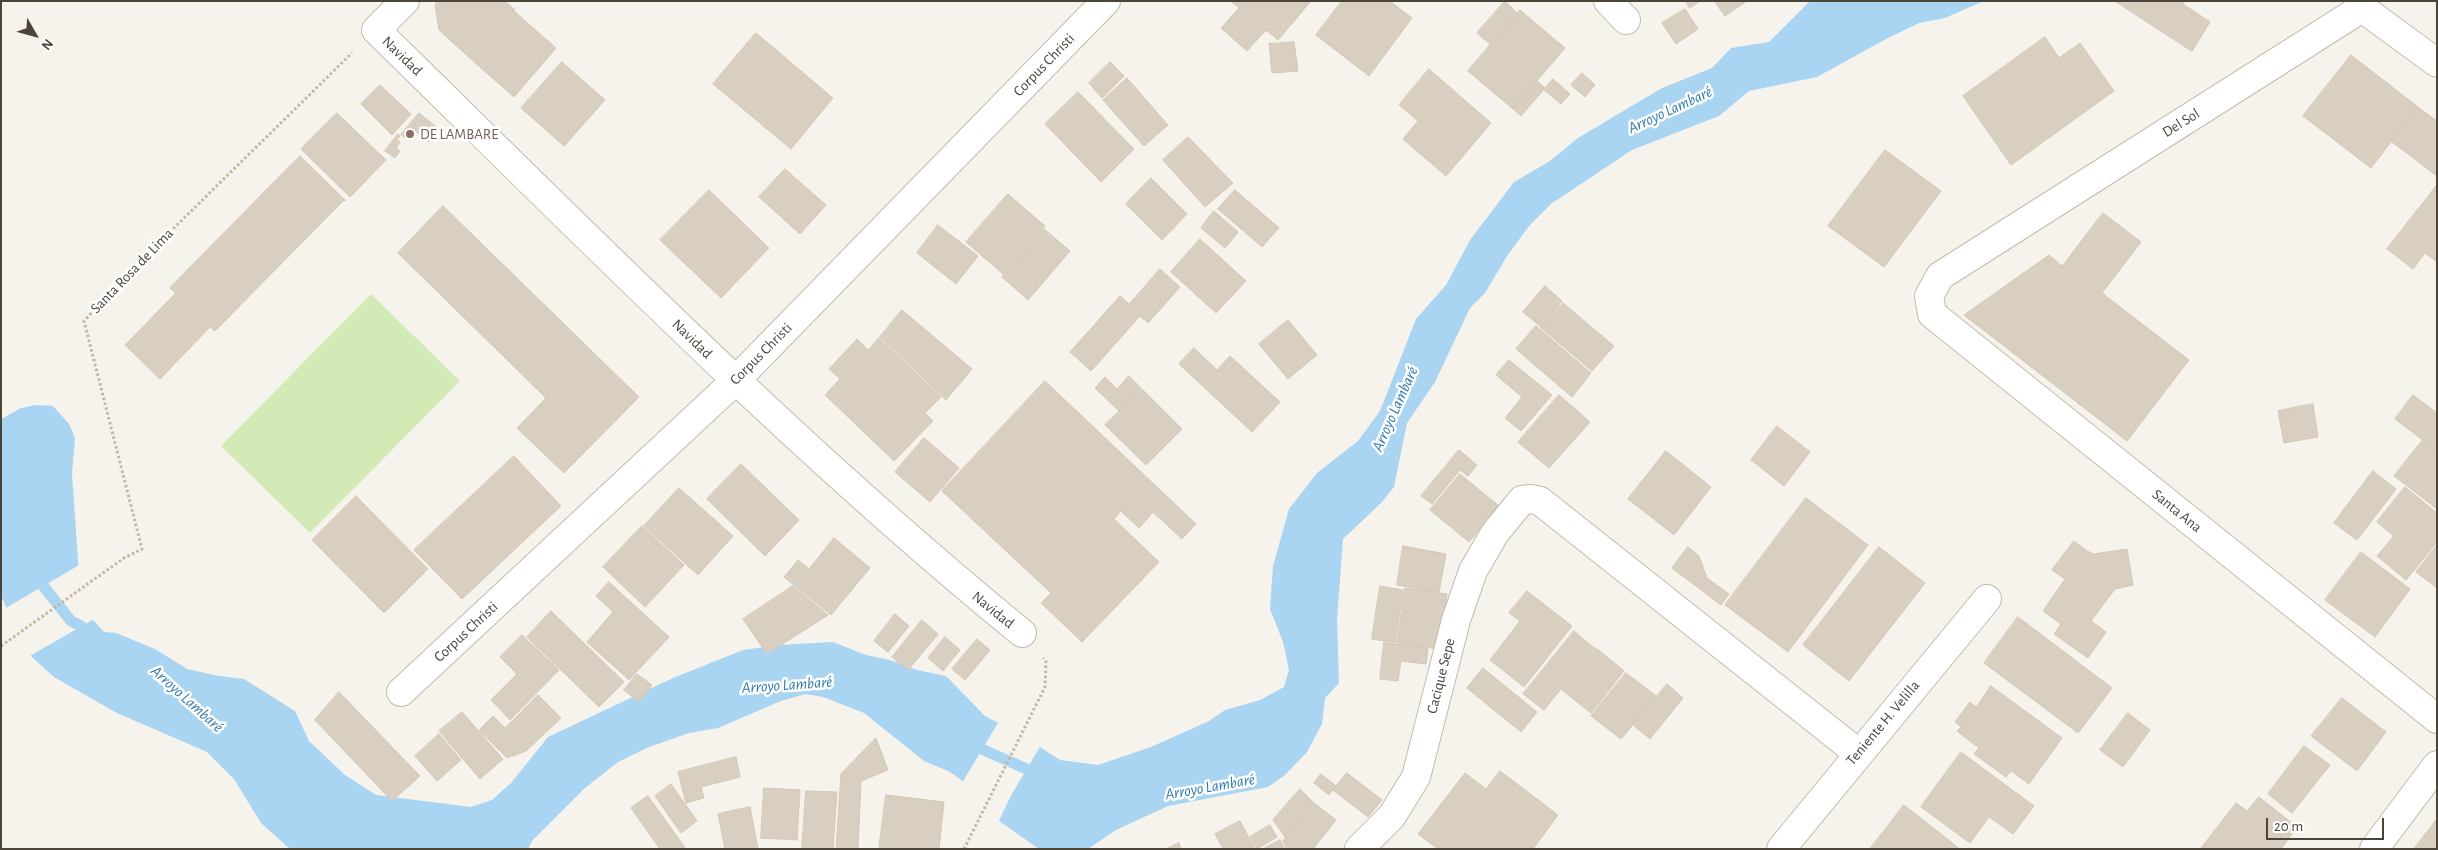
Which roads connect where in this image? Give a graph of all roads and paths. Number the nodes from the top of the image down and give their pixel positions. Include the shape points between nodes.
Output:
1 (405, 1) edge
2 (1106, 1) edge
3 (376, 30) junction
4 (2437, 63) edge
5 (1929, 296) joint
6 (735, 381) junction
7 (1987, 599) dead end
8 (1022, 633) dead end
9 (1, 646) edge
10 (1045, 687) dead end
11 (401, 692) dead end
12 (2437, 719) edge
13 (1858, 753) junction
14 (2437, 765) edge
15 (964, 849) edge
16 (1359, 849) edge
17 (1781, 849) edge
18 (2374, 849) edge

1 - 3 street
2 - 6 street, Corpus Christi
3 - 6 street, Navidad
3 - 9 path, Santa Rosa de Lima via 120,281 84,321 142,549 124,558
4 - 5 street, Del Sol via 2362,8 1940,276
5 - 12 street, Santa Ana via 1932,314
6 - 8 street, Navidad via 938,565
6 - 11 street, Corpus Christi
7 - 13 street, Teniente H. Velilla
10 - 15 path
13 - 16 street, Cacique Sepe via 1540,501 1522,500 1495,533 1473,570 1456,620 1416,776 1392,816
13 - 17 street, Teniente H. Velilla
14 - 18 street

